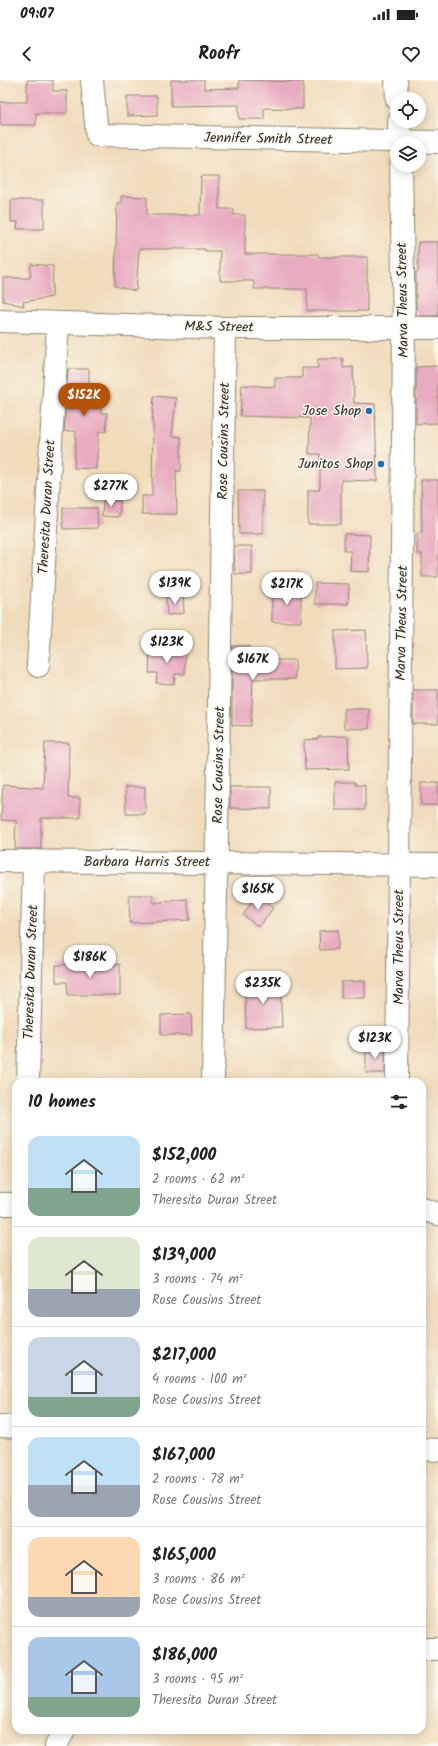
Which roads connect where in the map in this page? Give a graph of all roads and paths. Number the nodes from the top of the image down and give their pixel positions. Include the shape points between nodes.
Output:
1 (92, 80) edge
2 (396, 80) edge
3 (397, 92) edge
4 (400, 135) edge
5 (438, 142) edge
6 (401, 172) edge
7 (0, 321) edge
8 (58, 324) junction
9 (225, 328) junction
10 (404, 328) junction
11 (438, 328) edge
12 (38, 666) dead end
13 (0, 861) edge
14 (34, 861) junction
15 (218, 862) junction
16 (399, 864) junction
17 (438, 865) edge
18 (28, 1078) edge
19 (213, 1078) edge
20 (398, 1078) edge
21 (0, 1204) edge
22 (12, 1204) edge
23 (426, 1210) edge
24 (438, 1214) edge
25 (0, 1426) edge
26 (12, 1427) edge
27 (426, 1449) edge
28 (438, 1450) edge
29 (426, 1649) edge
30 (438, 1649) edge
31 (62, 1734) edge
32 (56, 1746) edge

1 - 4 street, Jennifer Smith Street via 97,135
2 - 3 street
4 - 5 street, Jennifer Smith Street
6 - 10 street, Marva Theus Street
7 - 8 street, M&S Street
8 - 9 street, M&S Street
8 - 12 street, Theresita Duran Street
9 - 10 street, M&S Street
9 - 15 street, Rose Cousins Street
10 - 11 street, M&S Street
10 - 16 street, Marva Theus Street
13 - 14 street, Barbara Harris Street
14 - 15 street, Barbara Harris Street
14 - 18 street, Theresita Duran Street
15 - 16 street, Barbara Harris Street
15 - 19 street, Rose Cousins Street
16 - 17 street, Barbara Harris Street
16 - 20 street, Marva Theus Street
21 - 22 street
23 - 24 street
25 - 26 street
27 - 28 street
29 - 30 street
31 - 32 street

